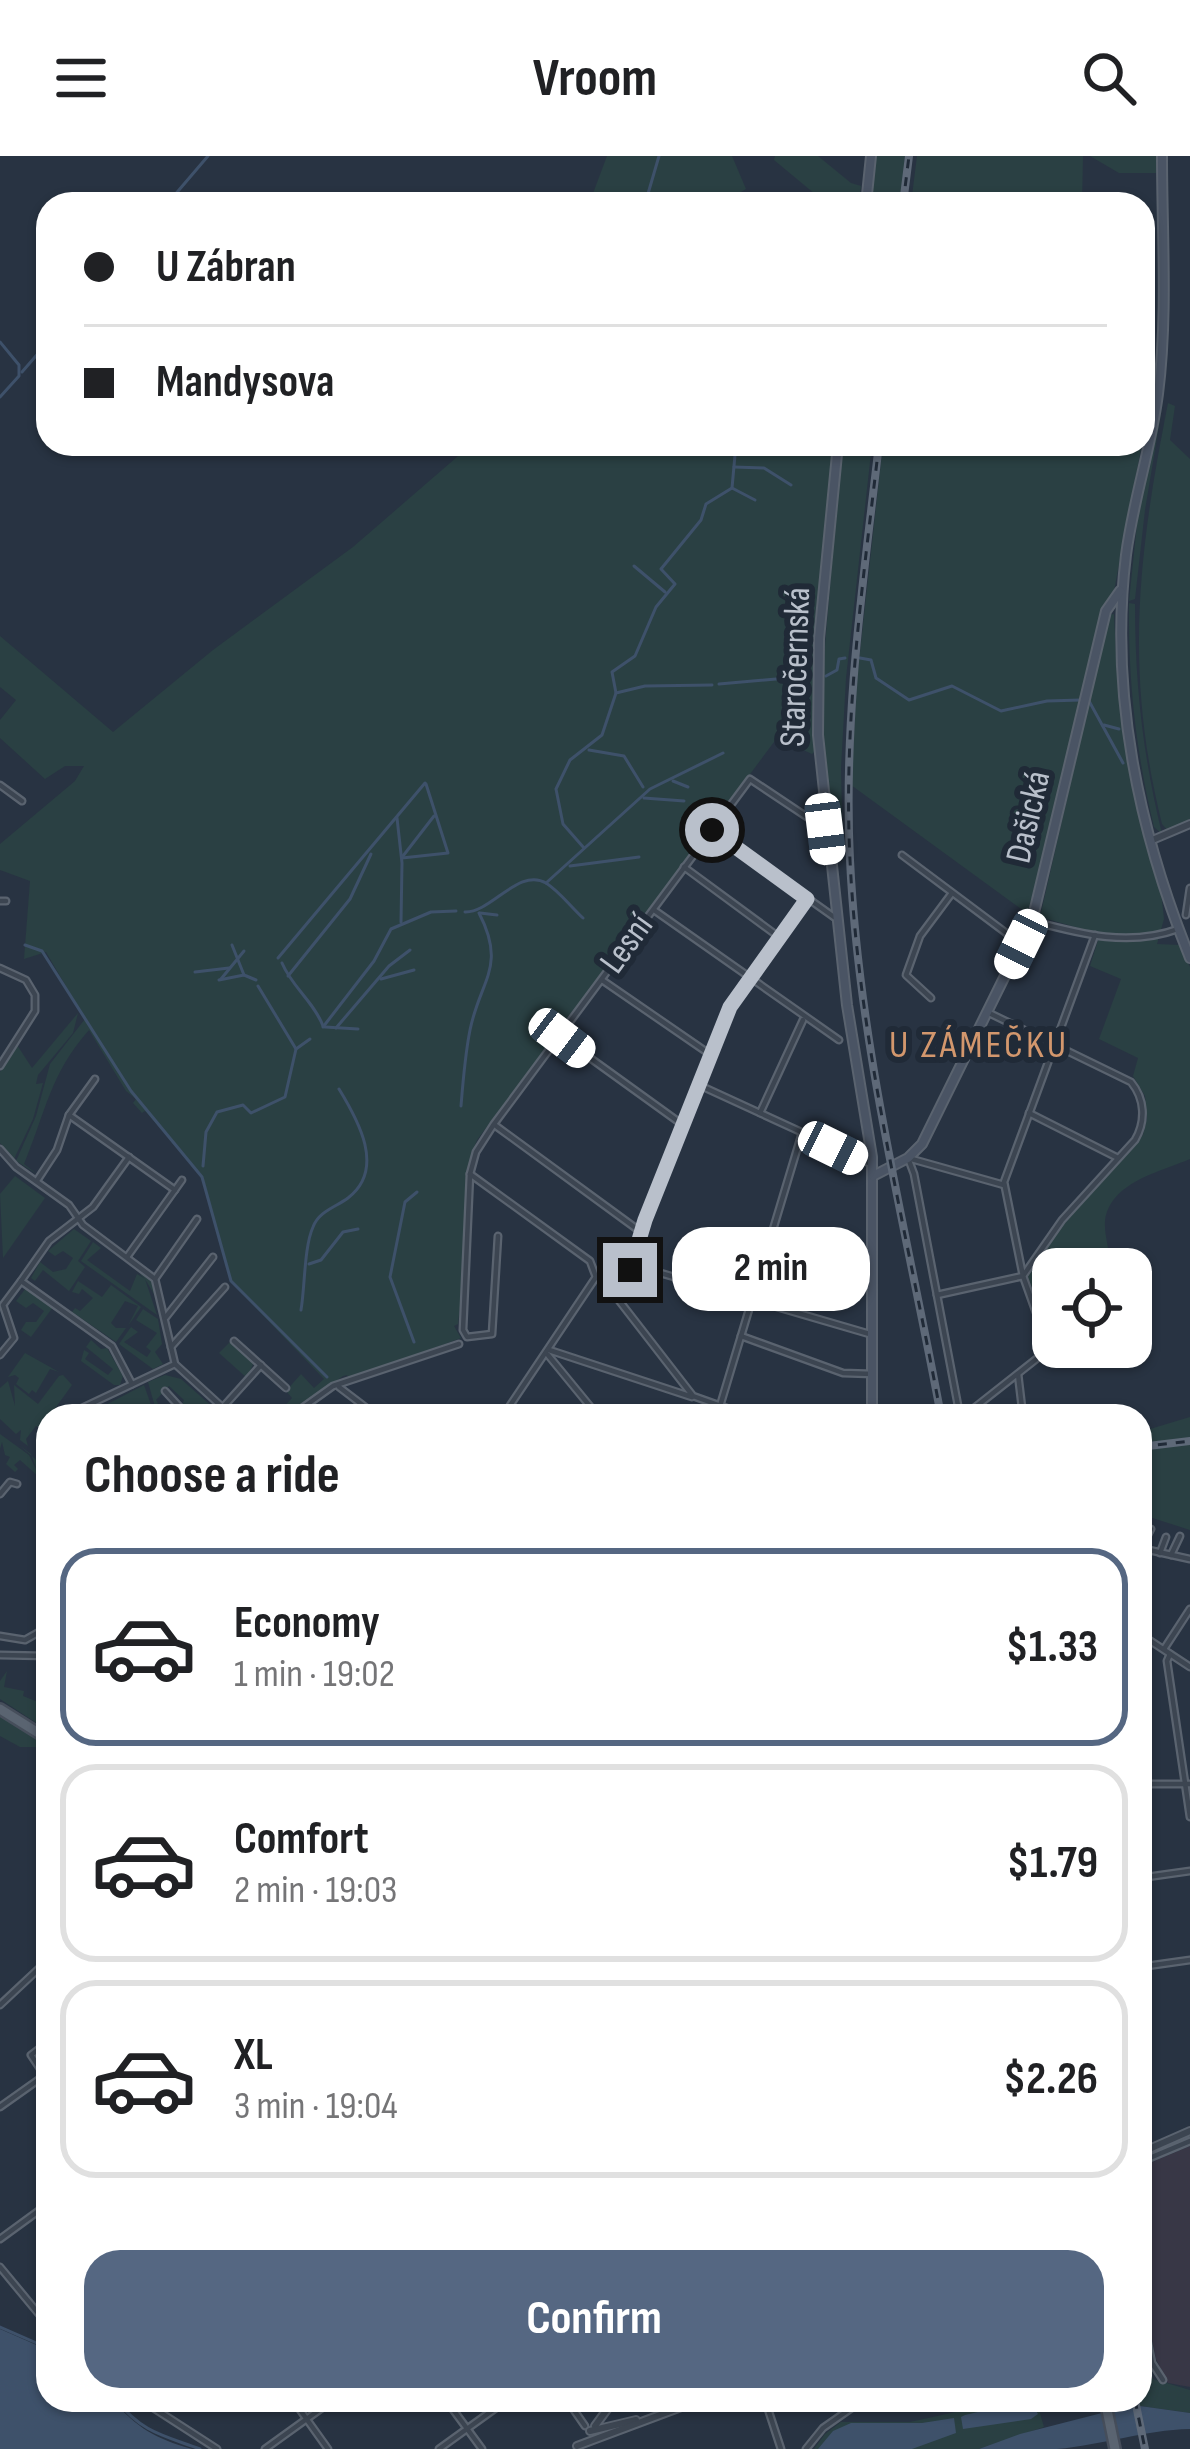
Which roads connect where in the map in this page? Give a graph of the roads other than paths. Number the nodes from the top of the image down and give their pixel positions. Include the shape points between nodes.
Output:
1 (871, 156) edge
2 (1162, 156) edge
3 (867, 192) edge
4 (1155, 412) edge
5 (837, 456) edge
6 (1145, 456) edge
7 (1145, 456) edge
8 (1121, 603) junction
9 (1131, 743) junction
10 (0, 785) edge
11 (22, 801) dead end
12 (1190, 824) edge
13 (825, 829) junction
14 (712, 830) junction
15 (1150, 842) junction
16 (902, 854) dead end
17 (684, 867) junction
18 (1190, 888) edge
19 (952, 893) junction
20 (807, 899) junction
21 (654, 910) junction
22 (1186, 915) dead end
23 (836, 918) junction
24 (1032, 921) junction
25 (1179, 929) junction
26 (1095, 935) junction
27 (779, 937) junction
28 (1021, 944) junction
29 (1190, 958) edge
30 (0, 968) edge
31 (748, 978) junction
32 (602, 980) junction
33 (931, 998) dead end
34 (987, 1012) junction
35 (805, 1018) junction
36 (560, 1036) junction
37 (839, 1040) dead end
38 (1056, 1045) junction
39 (711, 1055) junction
40 (0, 1066) edge
41 (95, 1079) dead end
42 (699, 1085) junction
43 (1029, 1112) junction
44 (760, 1113) junction
45 (70, 1115) junction
46 (494, 1124) junction
47 (683, 1125) junction
48 (802, 1133) junction
49 (0, 1149) edge
50 (129, 1157) junction
51 (908, 1158) junction
52 (1118, 1158) junction
53 (873, 1171) junction
54 (470, 1174) junction
55 (182, 1180) dead end
56 (37, 1181) junction
57 (1004, 1185) junction
58 (175, 1190) junction
59 (77, 1218) junction
60 (197, 1220) dead end
61 (641, 1232) junction
62 (498, 1236) dead end
63 (127, 1257) junction
64 (213, 1257) dead end
65 (633, 1265) junction
66 (1023, 1276) junction
67 (596, 1277) junction
68 (155, 1279) junction
69 (21, 1281) junction
70 (605, 1282) junction
71 (225, 1287) dead end
72 (937, 1295) junction
73 (752, 1300) junction
74 (166, 1317) junction
75 (873, 1335) junction
76 (741, 1336) junction
77 (234, 1341) dead end
78 (458, 1344) dead end
79 (171, 1347) junction
80 (548, 1351) junction
81 (0, 1355) edge
82 (176, 1364) junction
83 (260, 1365) junction
84 (674, 1374) junction
85 (873, 1374) junction
86 (1018, 1374) junction
87 (132, 1384) junction
88 (337, 1386) junction
89 (286, 1388) dead end
90 (665, 1388) junction
91 (165, 1391) dead end
92 (701, 1400) junction
93 (90, 1404) edge
94 (177, 1404) edge
95 (219, 1404) edge
96 (225, 1404) edge
97 (309, 1404) edge
98 (361, 1404) edge
99 (511, 1404) edge
100 (589, 1404) edge
101 (712, 1404) edge
102 (721, 1404) edge
103 (872, 1404) edge
104 (960, 1404) edge
105 (978, 1404) edge
106 (1022, 1404) edge
107 (17, 1484) dead end
108 (0, 1494) edge
109 (1180, 1536) dead end
110 (1166, 1537) dead end
111 (1152, 1551) edge
112 (1160, 1553) junction
113 (1171, 1555) junction
114 (1189, 1557) edge
115 (1190, 1609) edge
116 (36, 1634) edge
117 (0, 1636) edge
118 (26, 1640) junction
119 (1152, 1642) edge
120 (1167, 1652) junction
121 (0, 1655) edge
122 (26, 1657) junction
123 (36, 1657) edge
124 (1190, 1667) edge
125 (0, 1709) edge
126 (31, 1730) junction
127 (36, 1730) edge
128 (36, 1733) edge
129 (1152, 1784) edge
130 (1188, 1784) edge
131 (1190, 1817) edge
132 (1190, 1870) edge
133 (1152, 1876) edge
134 (1190, 1960) edge
135 (1152, 1965) edge
136 (36, 1972) edge
137 (0, 2006) edge
138 (36, 2082) edge
139 (0, 2107) edge
140 (1190, 2131) edge
141 (1190, 2141) edge
142 (1152, 2150) edge
143 (1152, 2154) edge
144 (36, 2213) edge
145 (0, 2240) edge
146 (0, 2267) edge
147 (36, 2310) edge
148 (1152, 2363) edge
149 (1163, 2380) dead end
150 (161, 2412) edge
151 (301, 2412) edge
152 (316, 2412) edge
153 (455, 2412) edge
154 (490, 2412) edge
155 (576, 2412) edge
156 (603, 2412) edge
157 (611, 2412) edge
158 (612, 2412) edge
159 (668, 2412) edge
160 (769, 2412) edge
161 (845, 2412) edge
162 (1107, 2412) edge
163 (306, 2419) junction
164 (612, 2425) junction
165 (624, 2425) junction
166 (588, 2428) junction
167 (467, 2429) junction
168 (577, 2448) edge
169 (217, 2449) edge
170 (265, 2449) edge
171 (328, 2449) edge
172 (440, 2449) edge
173 (482, 2449) edge
174 (781, 2449) edge
175 (806, 2449) edge
176 (1115, 2449) edge

1 - 3 main road
2 - 4 main road
5 - 13 main road, Staročernská via 817,693
6 - 8 main road, Dašická
7 - 8 main road
8 - 9 main road
8 - 9 main road
8 - 24 main road, Dašická via 1105,614
9 - 15 main road
10 - 11 street
12 - 15 street
13 - 14 street, Lesní via 752,778
13 - 23 main road, Staročernská
14 - 17 street, Lesní
14 - 20 street
15 - 25 main road
16 - 19 street
17 - 21 street, Lesní
17 - 27 street
18 - 22 street
19 - 28 street
19 - 33 street via 905,975
20 - 23 street
20 - 27 street
21 - 31 street
21 - 32 street, Lesní
23 - 53 main road, Staročernská
24 - 26 street
24 - 28 main road, Dašická
25 - 26 street via 1143,940
25 - 29 main road
26 - 38 street
27 - 31 street
28 - 34 main road, Dašická
30 - 40 street via 26,980 36,998
31 - 35 street
31 - 39 street
32 - 36 street, Lesní
32 - 39 street
34 - 38 street
34 - 51 main road, Dašická
35 - 37 street
35 - 44 street
36 - 46 street, Lesní
36 - 47 street
38 - 43 street
38 - 52 street via 1131,1082 1141,1097 1138,1135
39 - 42 street
41 - 45 street
42 - 44 street
42 - 47 street
43 - 52 street
43 - 57 street
44 - 48 street
45 - 50 street
45 - 56 street
46 - 54 street, Lesní
46 - 61 street
47 - 61 street
48 - 53 street
48 - 73 street
49 - 56 street
50 - 58 street
50 - 59 street
51 - 53 main road
51 - 57 street
51 - 72 street
52 - 66 street
53 - 75 main road
54 - 62 street via 467,1337 492,1334
54 - 67 street via 584,1256
55 - 58 street
56 - 59 street
57 - 66 street
58 - 63 street
59 - 63 street
59 - 69 street
60 - 68 street
61 - 65 street
63 - 68 street
64 - 74 street
65 - 70 street
65 - 73 street
66 - 72 street
66 - 86 street via 1049,1349
67 - 70 street
67 - 80 street
68 - 74 street
69 - 81 street via 2,1307 14,1338
69 - 87 street via 112,1346
70 - 84 street
71 - 79 street
72 - 104 street
73 - 75 street
73 - 76 street
74 - 79 street
75 - 85 main road
76 - 85 street via 843,1373
76 - 102 street
77 - 83 street
78 - 88 street
79 - 82 street
80 - 90 street
80 - 99 street
80 - 100 street
82 - 87 street
82 - 95 street
83 - 89 street
83 - 96 street
84 - 90 street
84 - 92 street
85 - 103 main road
86 - 105 street
86 - 106 street
87 - 93 street
88 - 97 street
88 - 98 street
90 - 92 street
91 - 94 street
92 - 101 street
107 - 108 street
109 - 113 street
110 - 112 street
111 - 112 street
112 - 113 street
113 - 114 street
115 - 120 street
116 - 118 street
117 - 118 street
118 - 122 street
119 - 120 street
120 - 124 street
120 - 130 street
121 - 122 street
122 - 123 street
125 - 126 main road
126 - 127 street
126 - 128 main road
129 - 130 street
130 - 131 street
132 - 133 street
134 - 135 street
136 - 137 street
138 - 139 street
140 - 142 street
141 - 143 street
144 - 145 street
146 - 147 street
148 - 149 street
150 - 169 street
151 - 163 street
152 - 163 street
153 - 167 street
154 - 167 street
155 - 166 street
156 - 166 street
157 - 164 street
158 - 165 street
159 - 165 street
160 - 174 street
161 - 175 street
162 - 176 main road
163 - 170 street
163 - 171 street
164 - 165 street
164 - 166 street
165 - 168 street
166 - 168 street
167 - 172 street
167 - 173 street

